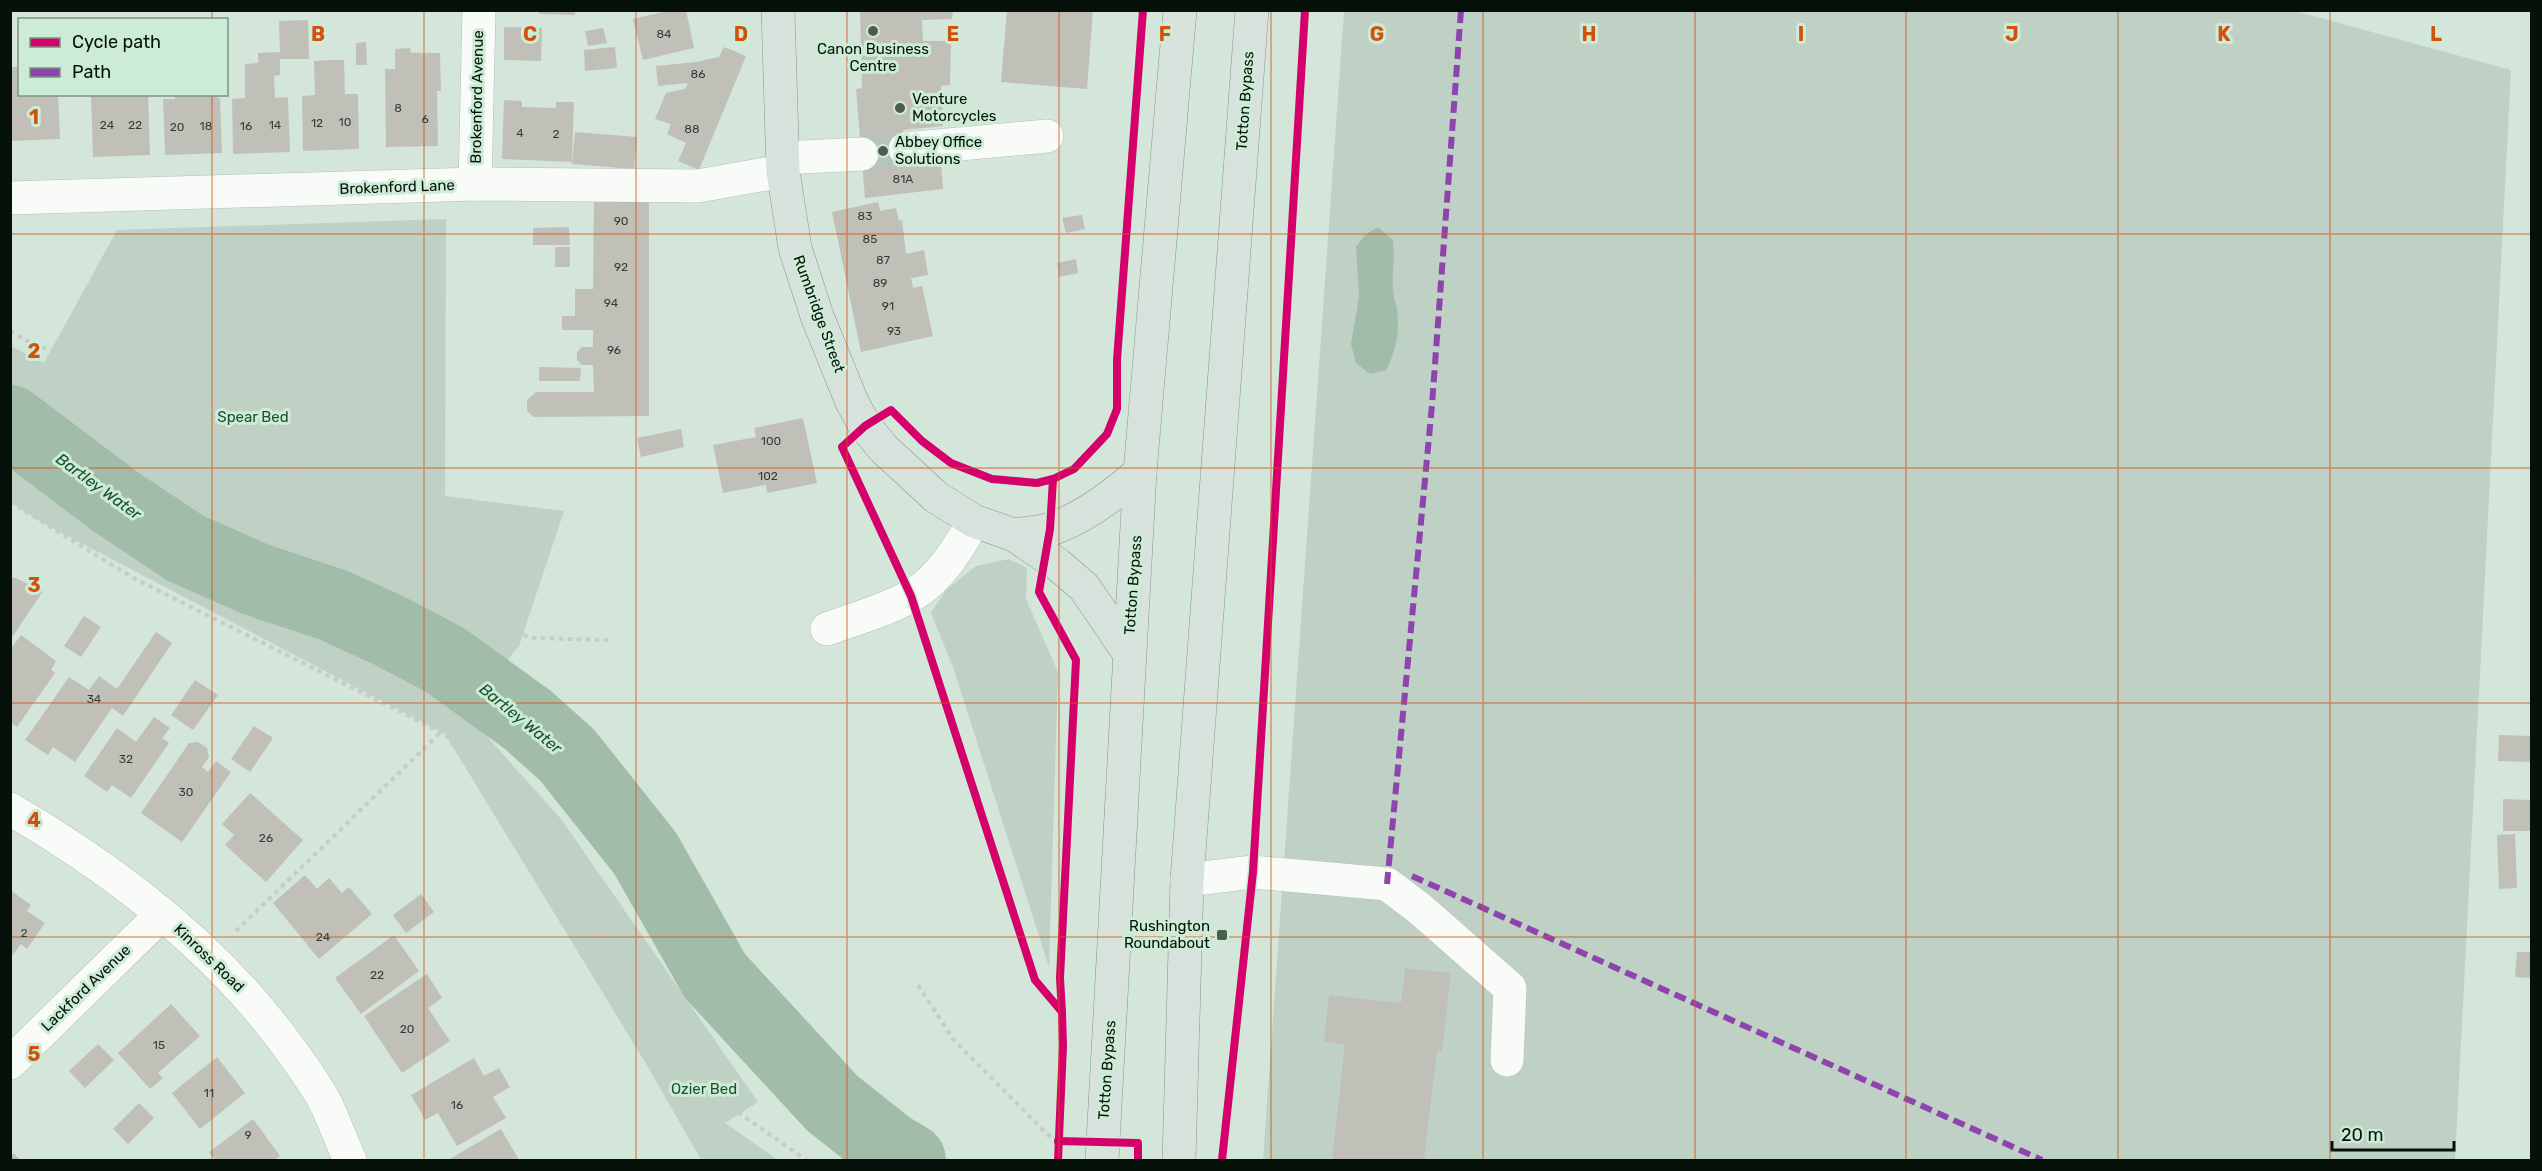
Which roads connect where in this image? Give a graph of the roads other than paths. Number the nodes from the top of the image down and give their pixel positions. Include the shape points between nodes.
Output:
1 (479, 10) edge
2 (778, 10) edge
3 (1180, 10) edge
4 (1252, 10) edge
5 (1047, 136) dead end
6 (905, 149) tunnel mouth
7 (861, 154) tunnel mouth
8 (783, 165) junction
9 (475, 184) junction
10 (10, 198) edge
11 (1140, 472) junction
12 (974, 521) junction
13 (1014, 535) junction
14 (827, 629) dead end
15 (1129, 653) junction
16 (10, 809) edge
17 (1187, 880) junction
18 (162, 914) junction
19 (1507, 1060) dead end
20 (10, 1063) edge
21 (1102, 1152) edge
22 (350, 1161) edge
23 (1179, 1161) edge

1 - 9 street, Brokenford Avenue
2 - 8 main road, Rumbridge Street
3 - 11 main road, Totton Bypass
4 - 17 main road, Totton Bypass
5 - 6 street
7 - 8 street, Brokenford Lane
8 - 9 street, Brokenford Lane via 698,186
8 - 12 main road, Rumbridge Street via 795,248 852,402 884,449 936,497
9 - 10 street, Brokenford Lane
11 - 13 main road, Rumbridge Street via 1087,512 1050,530
11 - 15 main road, Totton Bypass
12 - 13 main road, Rumbridge Street
12 - 14 street via 957,551 934,578 910,596
13 - 15 main road, Rumbridge Street via 1084,587
15 - 21 main road, Totton Bypass
16 - 18 street, Kinross Road
17 - 19 street via 1254,872 1387,884 1509,988
17 - 23 main road, Totton Bypass
18 - 20 street, Lackford Avenue
18 - 22 street, Kinross Road via 210,956 271,1023 326,1105

